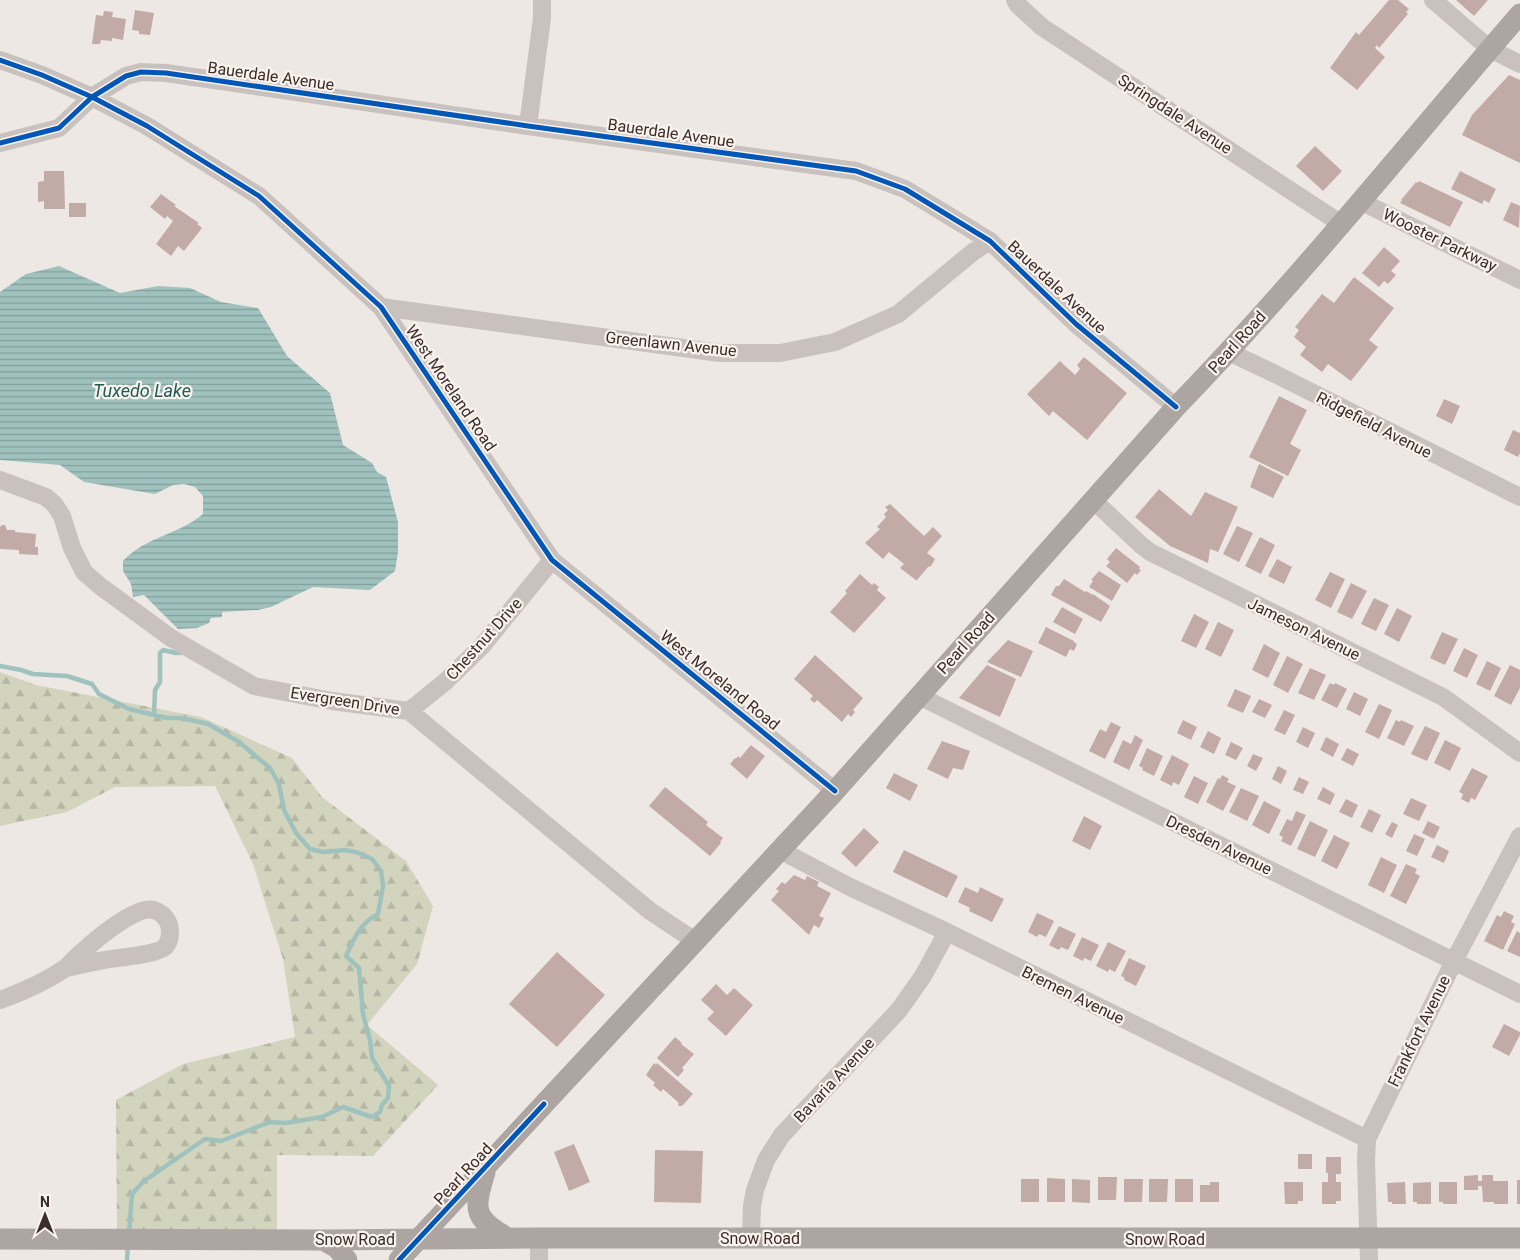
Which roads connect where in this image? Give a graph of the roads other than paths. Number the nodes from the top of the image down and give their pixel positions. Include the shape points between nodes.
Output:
1 (542, 0) edge
2 (1015, 0) edge
3 (1433, 0) edge
4 (1520, 14) edge
5 (1490, 49) junction
6 (0, 60) edge
7 (1520, 64) edge
8 (92, 97) junction
9 (528, 126) junction
10 (0, 143) edge
11 (1360, 201) junction
12 (1340, 223) junction
13 (990, 241) junction
14 (1520, 280) edge
15 (381, 307) junction
16 (1229, 352) junction
17 (1176, 407) junction
18 (0, 480) edge
19 (1520, 497) edge
20 (1093, 500) junction
21 (552, 560) junction
22 (919, 696) junction
23 (409, 711) junction
24 (1520, 753) edge
25 (835, 791) junction
26 (1520, 836) edge
27 (780, 850) junction
28 (947, 932) junction
29 (696, 941) junction
30 (1454, 961) junction
31 (65, 968) junction
32 (1520, 994) edge
33 (0, 1000) edge
34 (1367, 1139) junction
35 (486, 1167) junction
36 (508, 1238) junction
37 (539, 1238) junction
38 (751, 1238) junction
39 (1520, 1238) edge
40 (0, 1239) edge
41 (419, 1239) junction
42 (1369, 1239) junction
43 (323, 1240) junction
44 (347, 1260) edge
45 (399, 1260) edge
46 (539, 1260) edge
47 (1369, 1260) edge

1 - 9 street
2 - 12 street, Springdale Avenue via 1042,27
3 - 5 street
4 - 5 main road, Pearl Road
5 - 7 street
5 - 11 main road, Pearl Road
6 - 8 street, West Moreland Road
8 - 9 street, Bauerdale Avenue via 126,76 148,72
8 - 10 street, Bauerdale Avenue via 59,128
8 - 15 street, West Moreland Road via 147,126 259,196
9 - 13 street, Bauerdale Avenue via 856,172 905,189
11 - 12 main road, Pearl Road
11 - 14 street, Wooster Parkway
12 - 16 main road, Pearl Road
13 - 15 street, Greenlawn Avenue via 898,314 835,342 780,353 720,353
13 - 17 street, Bauerdale Avenue via 1076,324
15 - 21 street, West Moreland Road
16 - 17 main road, Pearl Road
16 - 19 street, Ridgefield Avenue
17 - 20 main road, Pearl Road
18 - 23 street, Evergreen Drive via 46,497 56,505 77,561 100,586 171,638 254,686
20 - 22 main road, Pearl Road
20 - 24 street, Jameson Avenue via 1150,552 1443,697
21 - 23 street, Chestnut Drive via 482,646
21 - 25 street, West Moreland Road
22 - 25 main road, Pearl Road
22 - 30 street, Dresden Avenue
23 - 29 street, Evergreen Drive via 650,911
25 - 27 main road, Pearl Road
26 - 30 street, Frankfort Avenue
27 - 28 street, Bremen Avenue
27 - 29 main road, Pearl Road
28 - 34 street, Bremen Avenue
28 - 38 street, Bavaria Avenue via 923,976 899,1010 782,1136 766,1160 755,1190
29 - 35 main road, Pearl Road
30 - 32 street, Dresden Avenue
30 - 34 street, Frankfort Avenue
31 - 31 street via 137,912 156,910 168,922 169,938 165,947 156,952
31 - 33 street via 22,992
34 - 42 street, Frankfort Avenue
35 - 36 main road via 478,1208 491,1229
35 - 41 main road, Pearl Road
36 - 37 main road, Snow Road
36 - 41 main road, Snow Road
37 - 38 main road, Snow Road
37 - 46 street
38 - 42 main road, Snow Road
39 - 42 main road, Snow Road
40 - 43 main road, Snow Road
41 - 43 main road, Snow Road
41 - 45 main road, Pearl Road
42 - 47 street, Frankfort Avenue
43 - 44 main road via 337,1248

